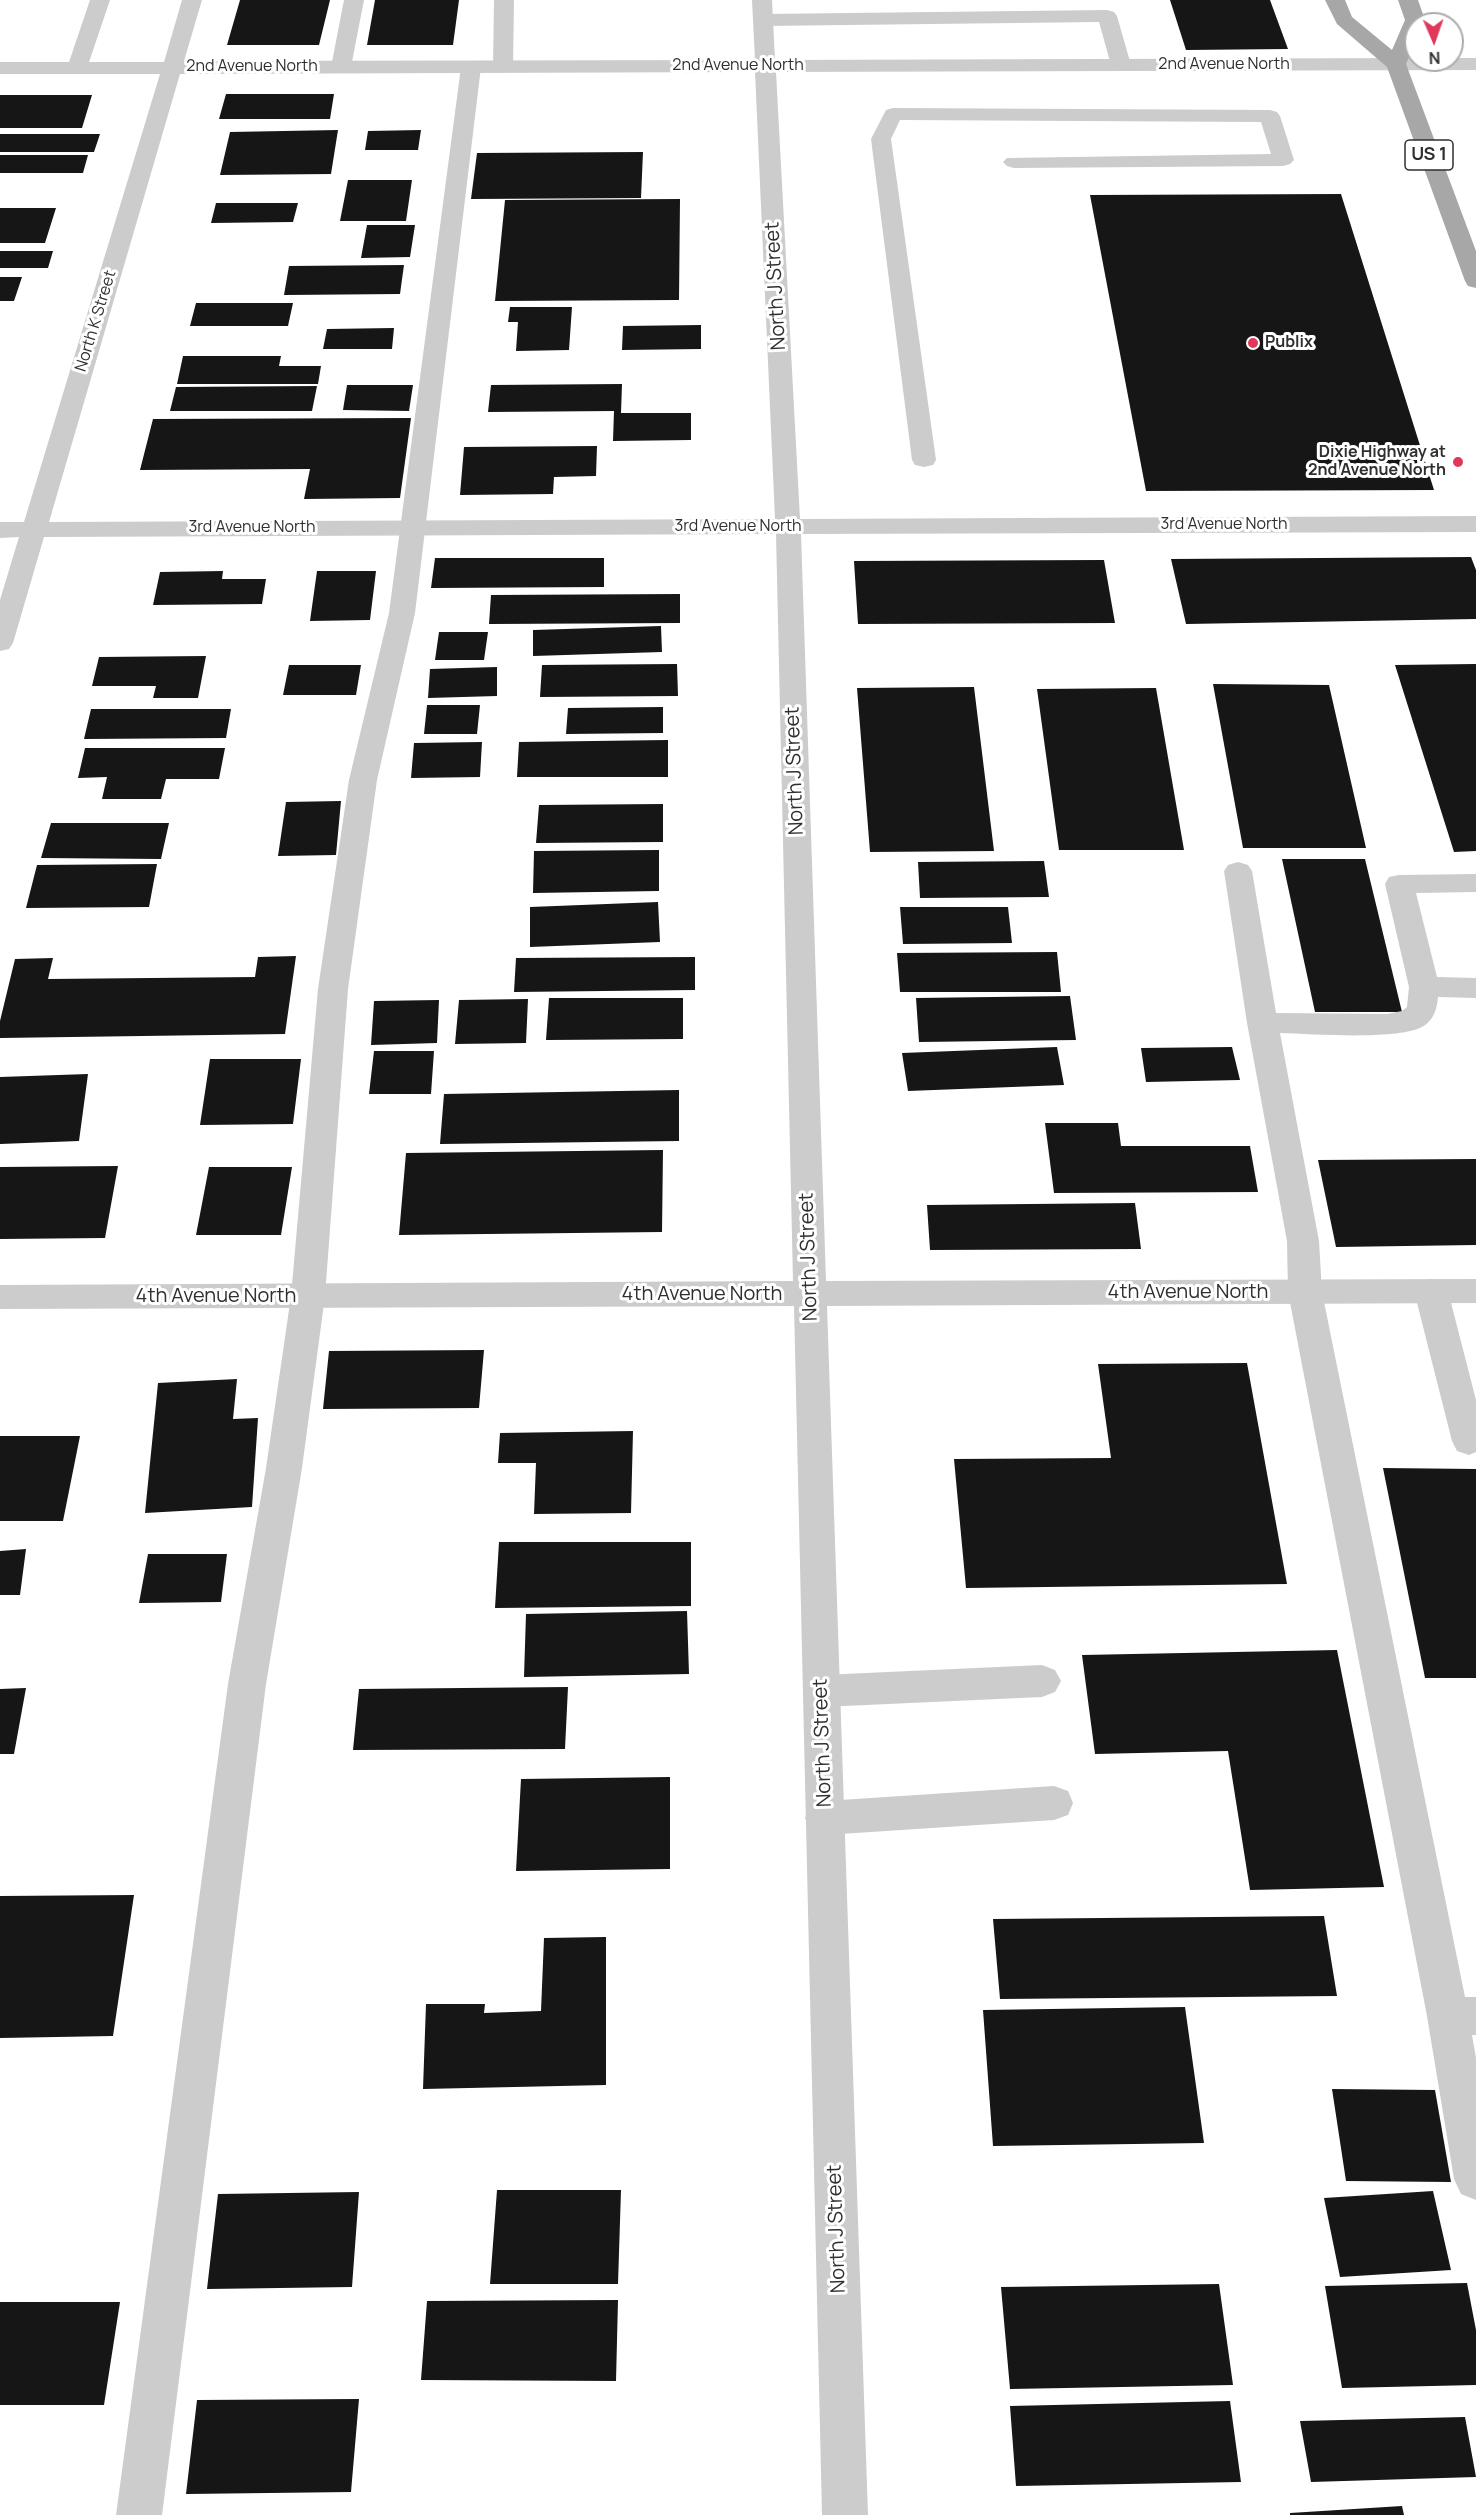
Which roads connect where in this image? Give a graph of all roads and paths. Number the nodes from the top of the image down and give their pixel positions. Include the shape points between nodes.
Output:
1 (100, 0) edge
2 (192, 0) edge
3 (354, 0) edge
4 (504, 0) edge
5 (1335, 0) edge
6 (1408, 0) edge
7 (763, 10) edge
8 (1396, 64) junction
9 (1476, 64) edge
10 (1121, 65) junction
11 (765, 66) junction
12 (341, 67) junction
13 (471, 67) junction
14 (503, 67) junction
15 (0, 68) edge
16 (77, 68) junction
17 (172, 68) junction
18 (1014, 162) dead end
19 (1476, 281) edge
20 (924, 460) dead end
21 (1476, 524) edge
22 (788, 527) junction
23 (412, 528) junction
24 (34, 529) junction
25 (0, 530) edge
26 (0, 642) edge
27 (1238, 872) dead end
28 (1476, 884) edge
29 (1424, 987) junction
30 (1476, 988) edge
31 (1262, 1023) junction
32 (1431, 1291) junction
33 (1476, 1291) edge
34 (1305, 1292) junction
35 (810, 1294) junction
36 (308, 1296) junction
37 (0, 1297) edge
38 (1468, 1441) dead end
39 (1042, 1681) dead end
40 (822, 1691) junction
41 (1054, 1803) dead end
42 (825, 1818) junction
43 (1462, 2016) edge
44 (1476, 2179) edge
45 (139, 2515) edge
46 (845, 2515) edge

1 - 16 street
2 - 17 street, North K Street
3 - 12 street
4 - 14 street
5 - 8 main road, US 1 via 1344,20
6 - 8 main road via 1415,20
7 - 10 street via 1107,16
7 - 11 street, North J Street
8 - 9 street, 2nd Avenue North
8 - 10 street, 2nd Avenue North
8 - 19 main road, US 1
10 - 11 street, 2nd Avenue North
11 - 14 street, 2nd Avenue North
11 - 22 street, North J Street
12 - 13 street, 2nd Avenue North
12 - 17 street, 2nd Avenue North
13 - 14 street, 2nd Avenue North
13 - 23 street
15 - 16 street, 2nd Avenue North
16 - 17 street, 2nd Avenue North
17 - 24 street, North K Street
18 - 20 street via 1283,160 1270,116 893,114 881,139
21 - 22 street, 3rd Avenue North
22 - 23 street, 3rd Avenue North
22 - 35 street, North J Street
23 - 24 street, 3rd Avenue North
23 - 36 street via 402,613 363,780 333,989
24 - 25 street, 3rd Avenue North
24 - 26 street, North K Street
27 - 31 street
28 - 29 street via 1399,884
29 - 30 street
29 - 31 street via 1422,1010 1411,1020 1387,1024
31 - 34 street via 1303,1241
32 - 33 street, 4th Avenue North
32 - 34 street, 4th Avenue North
32 - 38 street
34 - 35 street, 4th Avenue North
34 - 43 street
35 - 36 street, 4th Avenue North
35 - 40 street, North J Street
36 - 37 street, 4th Avenue North
36 - 45 street via 248,1684
39 - 40 street
40 - 42 street, North J Street
41 - 42 street
42 - 46 street, North J Street
43 - 44 street

